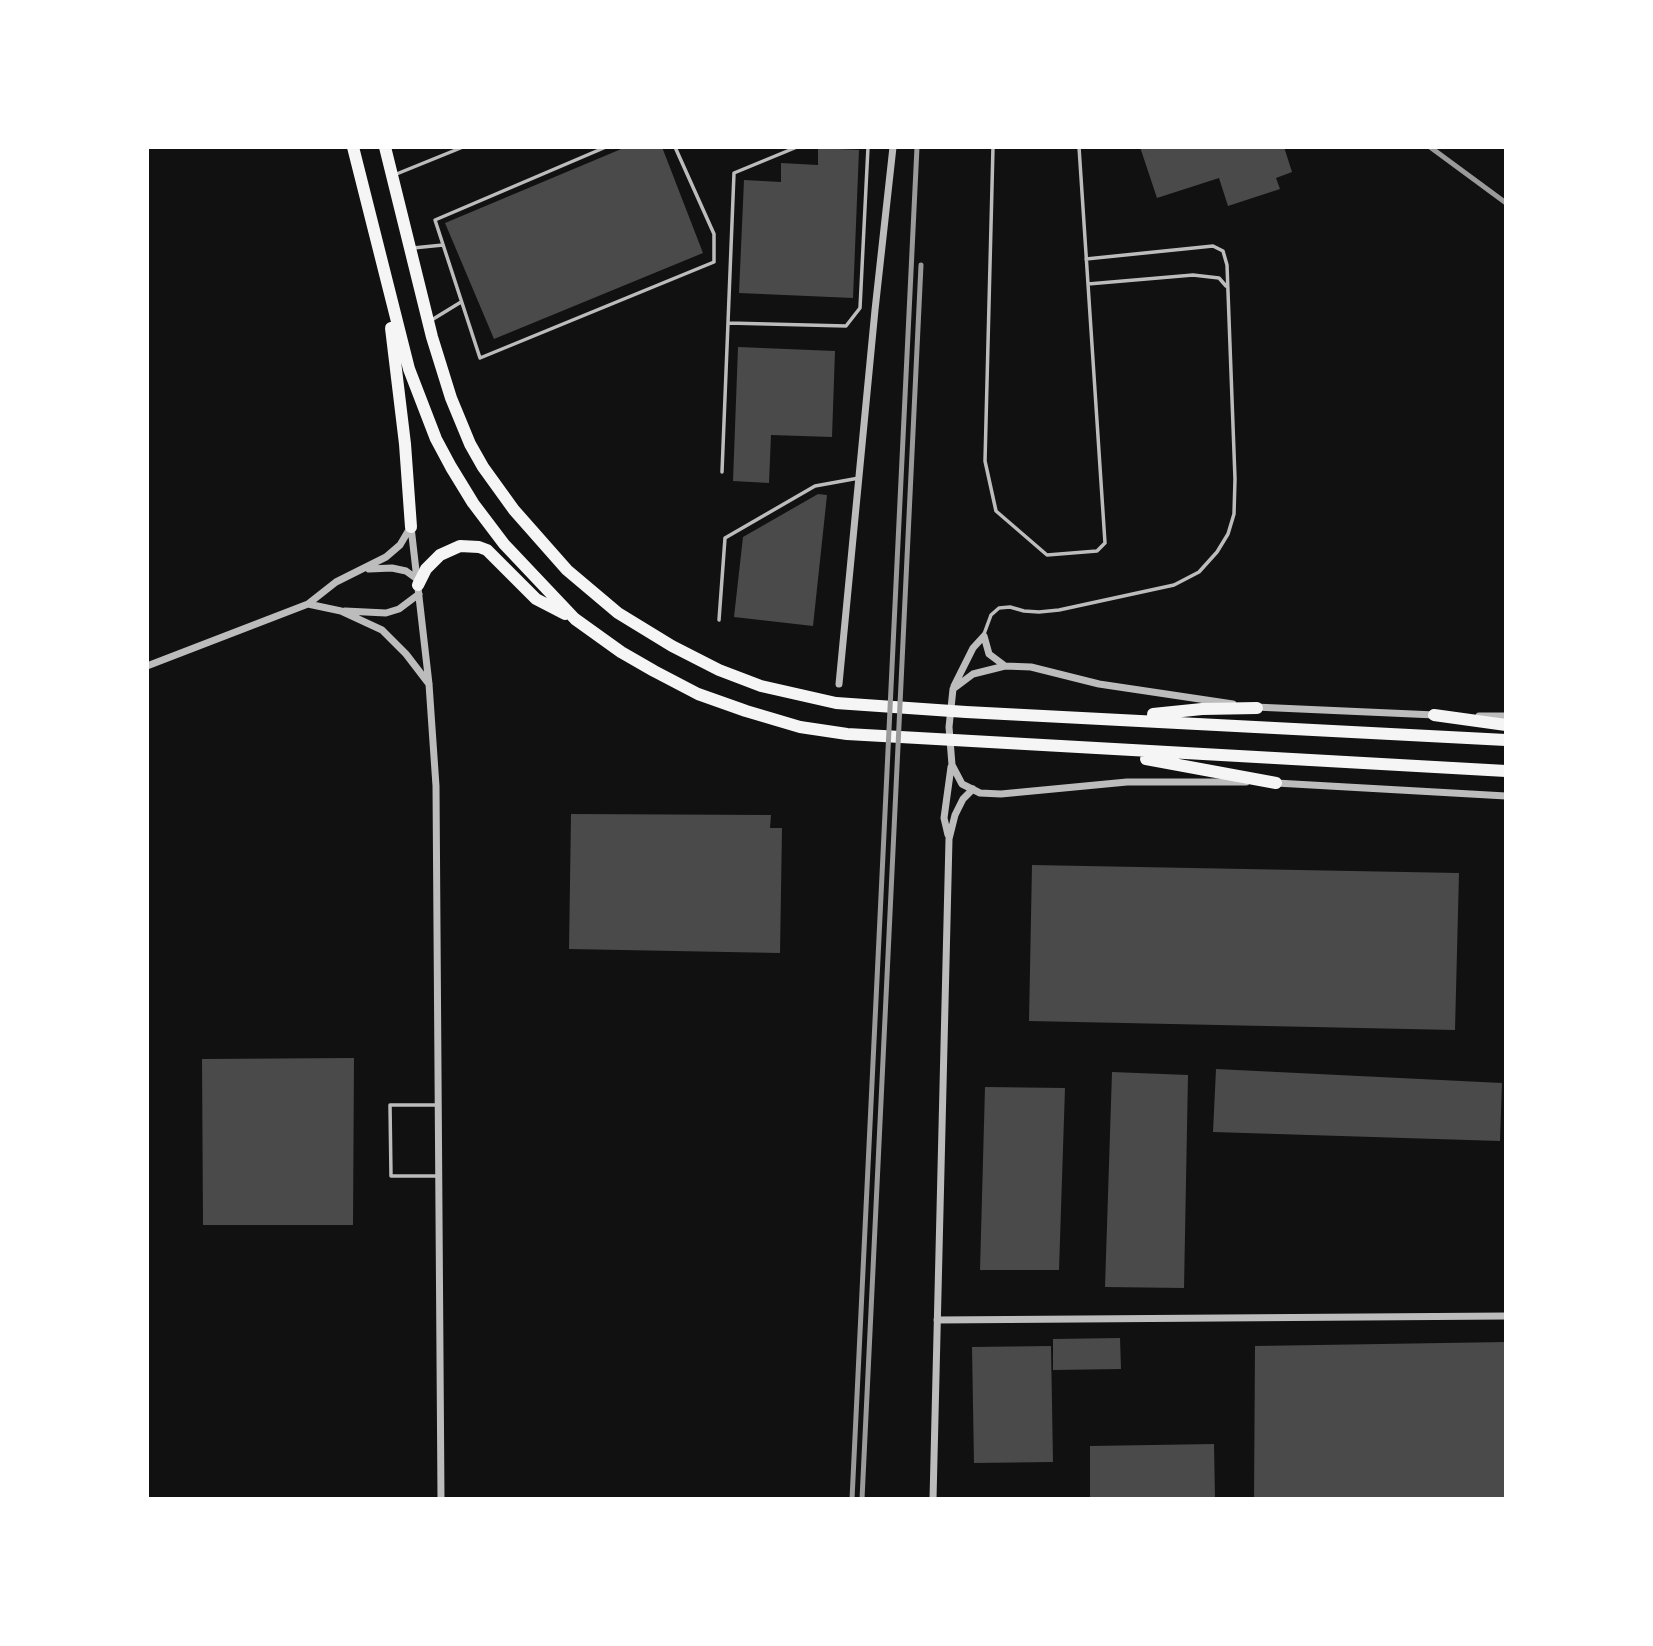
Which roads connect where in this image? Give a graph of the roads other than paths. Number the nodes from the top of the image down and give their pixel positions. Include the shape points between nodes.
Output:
1 (354, 147) edge
2 (385, 147) edge
3 (463, 147) edge
4 (606, 147) edge
5 (675, 147) edge
6 (797, 147) edge
7 (868, 147) edge
8 (893, 147) edge
9 (993, 147) edge
10 (1079, 147) edge
11 (392, 176) junction
12 (443, 245) junction
13 (410, 248) junction
14 (1086, 259) junction
15 (386, 282) junction
16 (1088, 284) junction
17 (1227, 287) junction
18 (461, 302) junction
19 (428, 322) junction
20 (728, 323) junction
21 (722, 472) dead end
22 (859, 478) junction
23 (411, 527) junction
24 (365, 569) junction
25 (418, 586) junction
26 (308, 604) junction
27 (341, 611) junction
28 (575, 619) junction
29 (719, 620) dead end
30 (984, 636) junction
31 (147, 666) edge
32 (1005, 666) junction
33 (429, 684) junction
34 (839, 684) dead end
35 (953, 689) junction
36 (1257, 708) junction
37 (1434, 715) junction
38 (1506, 716) edge
39 (1118, 718) junction
40 (1506, 725) edge
41 (1506, 740) edge
42 (1087, 748) junction
43 (952, 765) junction
44 (1506, 771) edge
45 (1276, 783) junction
46 (973, 789) junction
47 (1506, 796) edge
48 (949, 839) junction
49 (439, 1105) junction
50 (439, 1176) junction
51 (1506, 1316) edge
52 (937, 1320) junction
53 (441, 1499) edge
54 (933, 1499) edge

1 - 15 highway
2 - 11 highway
3 - 11 lane
4 - 12 lane via 435,220
5 - 18 lane via 714,234 714,262 480,358
6 - 20 lane via 734,173
7 - 20 lane via 860,308 846,326
8 - 22 street
9 - 16 lane via 985,461 996,511 1046,555 1097,551 1105,543
10 - 14 lane
11 - 13 highway
12 - 13 lane
12 - 18 lane
13 - 19 highway
14 - 16 lane
14 - 17 lane via 1213,246 1223,251
15 - 23 highway
15 - 28 highway via 409,369 451,467 504,544
16 - 17 lane via 1193,275 1219,278
17 - 30 lane via 1234,514 1217,552 1199,572 1174,585 1059,610 999,608 991,615
18 - 19 lane
19 - 39 highway via 470,444 514,510 585,586 672,646 761,686 848,704
20 - 21 lane
22 - 29 lane via 815,486 725,538
22 - 34 street
23 - 24 street via 400,545
23 - 25 street
24 - 25 street via 406,571
24 - 26 street via 336,582
25 - 27 street via 399,609 386,613
25 - 28 highway via 440,555 460,546 479,547 536,599
25 - 33 street
26 - 27 street
26 - 31 street
27 - 33 street via 382,630
28 - 42 highway via 621,652 698,694 800,727 876,737
30 - 32 street via 989,654
30 - 35 street via 972,648
32 - 35 street via 973,674
32 - 36 street
33 - 49 street via 436,786
35 - 43 street
36 - 37 street
36 - 39 highway
37 - 38 street
37 - 40 highway
39 - 41 highway
42 - 44 highway
42 - 45 highway
43 - 46 street via 962,784
43 - 48 street via 944,817
45 - 46 street via 1127,782 1001,794
45 - 47 street
46 - 48 street via 955,815
48 - 52 street
49 - 50 street
49 - 50 lane via 390,1105 391,1176
50 - 53 street
51 - 52 street
52 - 54 street

